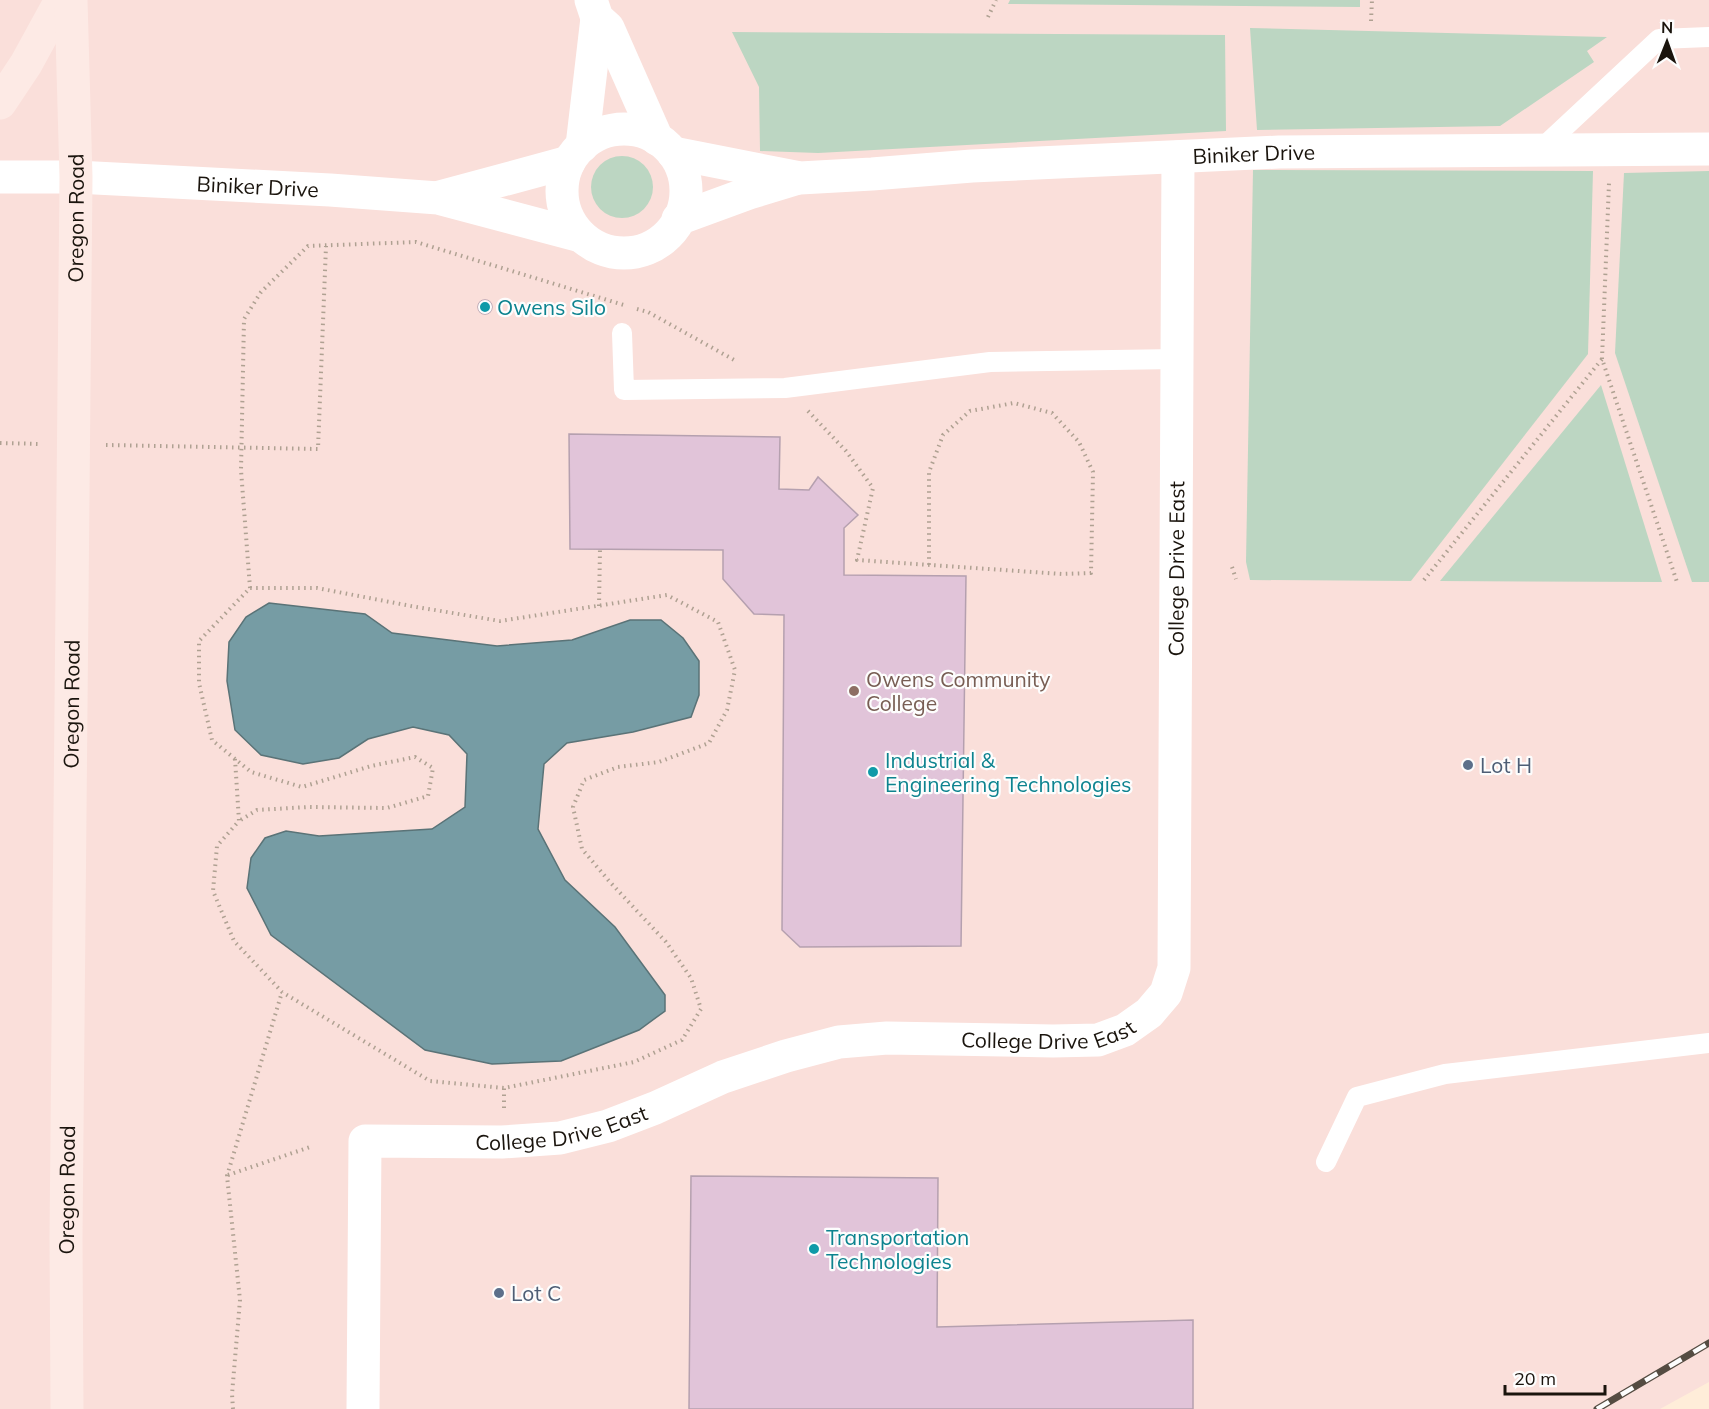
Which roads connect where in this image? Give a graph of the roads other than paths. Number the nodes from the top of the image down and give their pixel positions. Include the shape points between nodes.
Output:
1 (61, 0) edge
2 (71, 0) edge
3 (594, 9) edge
4 (1709, 37) edge
5 (0, 103) edge
6 (665, 146) junction
7 (1709, 149) edge
8 (1540, 150) junction
9 (575, 154) junction
10 (1178, 157) junction
11 (0, 177) edge
12 (76, 177) junction
13 (800, 178) junction
14 (438, 198) junction
15 (678, 219) junction
16 (581, 236) junction
17 (622, 333) dead end
18 (1177, 359) junction
19 (1709, 1043) edge
20 (1326, 1162) dead end
21 (67, 1409) edge
22 (363, 1409) edge

1 - 5 main road
2 - 12 main road, Oregon Road
3 - 6 street via 608,28
3 - 9 street
4 - 8 lane via 1659,39
6 - 9 street via 639,131 618,130 598,134
6 - 13 street, Biniker Drive
6 - 15 street via 683,171 686,191
7 - 8 street, Biniker Drive
8 - 10 street, Biniker Drive
9 - 14 street, Biniker Drive
9 - 16 street via 562,181 562,204
10 - 13 street, Biniker Drive
10 - 18 street, College Drive East
11 - 12 street, Biniker Drive
12 - 14 street, Biniker Drive
12 - 21 main road, Oregon Road
13 - 15 street, Biniker Drive
14 - 16 street, Biniker Drive
15 - 16 street via 673,230 658,243 639,252 618,253 598,248
17 - 18 lane via 624,390 785,388 990,362
18 - 22 street, College Drive East via 1174,968 1166,993 1149,1013 1125,1030 1098,1040 887,1038 839,1042 723,1077 608,1126 560,1138 502,1142 365,1141
19 - 20 lane via 1445,1074 1357,1097

